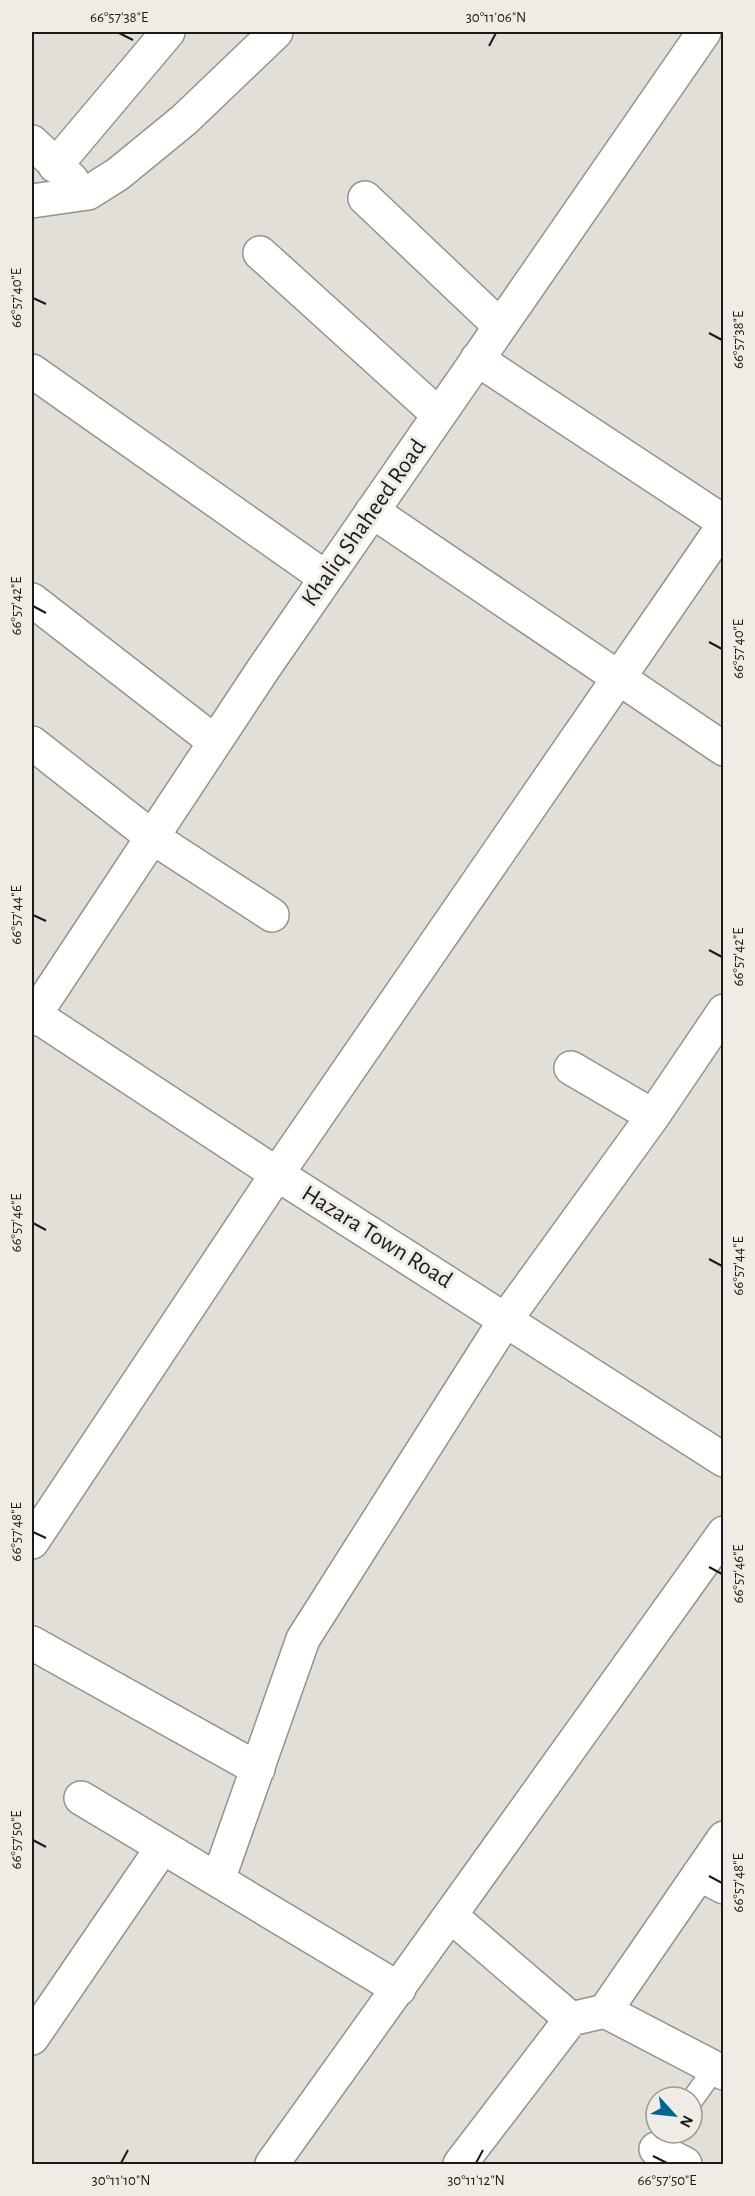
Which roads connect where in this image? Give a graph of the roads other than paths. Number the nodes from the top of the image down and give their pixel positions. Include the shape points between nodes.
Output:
1 (168, 32) edge
2 (276, 32) edge
3 (704, 32) edge
4 (32, 142) edge
5 (55, 166) junction
6 (88, 193) junction
7 (364, 198) dead end
8 (32, 201) edge
9 (260, 253) dead end
10 (500, 326) junction
11 (477, 359) junction
12 (32, 371) edge
13 (439, 415) junction
14 (372, 511) junction
15 (723, 524) edge
16 (326, 578) junction
17 (32, 600) edge
18 (619, 678) junction
19 (215, 742) junction
20 (32, 743) edge
21 (723, 749) edge
22 (152, 837) junction
23 (272, 915) dead end
24 (723, 1011) edge
25 (32, 1016) edge
26 (571, 1068) dead end
27 (653, 1116) junction
28 (277, 1174) junction
29 (506, 1319) junction
30 (723, 1460) edge
31 (723, 1533) edge
32 (32, 1542) edge
33 (32, 1643) edge
34 (258, 1769) junction
35 (81, 1798) dead end
36 (723, 1838) edge
37 (162, 1848) junction
38 (711, 1880) edge
39 (218, 1881) junction
40 (451, 1916) junction
41 (399, 1989) junction
42 (605, 2011) junction
43 (571, 2019) junction
44 (32, 2038) edge
45 (719, 2071) edge
46 (704, 2087) edge
47 (666, 2145) edge
48 (272, 2164) edge
49 (460, 2164) edge
50 (685, 2164) edge

1 - 5 street
2 - 6 street via 184,120 118,174
3 - 10 street, Khaliq Shaheed Road
4 - 5 street
5 - 6 street
6 - 8 street
7 - 10 street
9 - 13 street
10 - 11 street, Khaliq Shaheed Road
11 - 13 street, Khaliq Shaheed Road
11 - 15 street
12 - 16 street
13 - 14 street, Khaliq Shaheed Road
14 - 16 street, Khaliq Shaheed Road
14 - 18 street
15 - 18 street
16 - 19 street, Khaliq Shaheed Road
17 - 19 street
18 - 21 street
18 - 28 street
19 - 22 street, Khaliq Shaheed Road
20 - 22 street
22 - 23 street
22 - 25 street, Khaliq Shaheed Road
24 - 27 street
25 - 28 street, Hazara Town Road
26 - 27 street
27 - 29 street
28 - 29 street, Hazara Town Road
28 - 32 street
29 - 30 street, Hazara Town Road
29 - 34 street via 303,1639
31 - 40 street
33 - 34 street
34 - 39 street
35 - 37 street
36 - 38 street
37 - 39 street
37 - 44 street
38 - 42 street
39 - 41 street
40 - 41 street
40 - 43 street
41 - 48 street
42 - 43 street
42 - 45 street
43 - 49 street
45 - 46 lane
47 - 50 street

